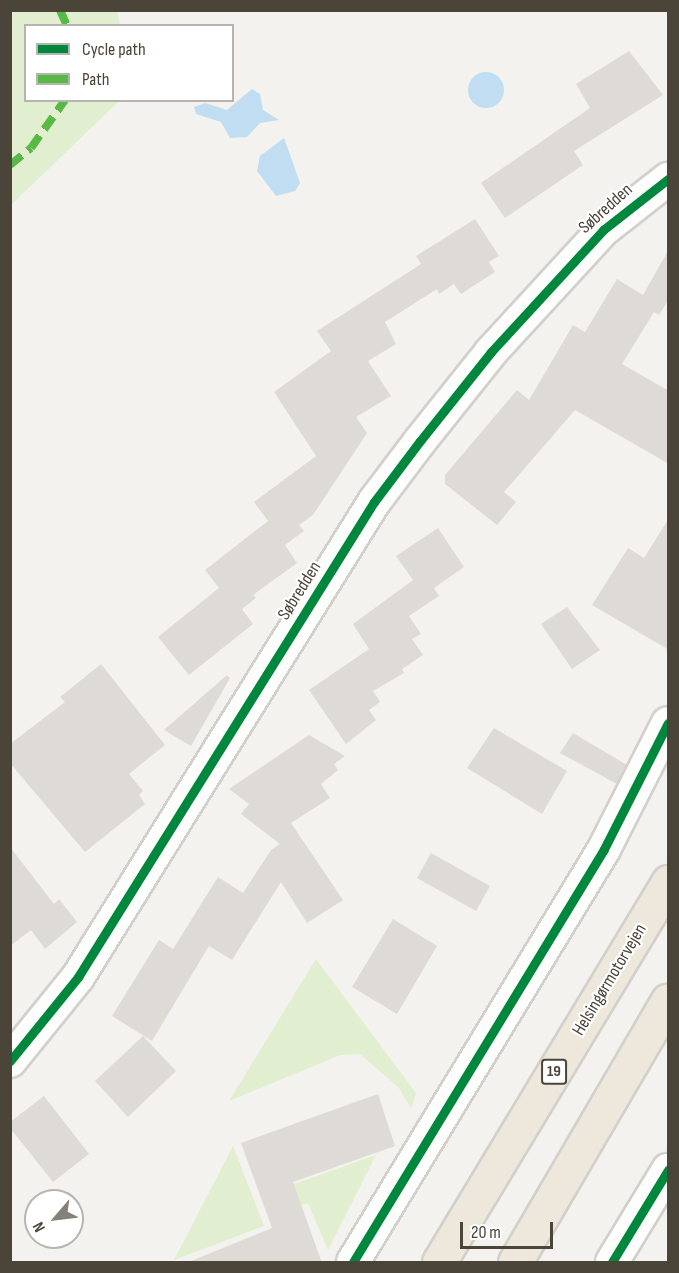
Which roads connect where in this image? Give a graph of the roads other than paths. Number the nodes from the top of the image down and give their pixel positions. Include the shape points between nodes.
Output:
1 (669, 179) edge
2 (669, 723) edge
3 (669, 882) edge
4 (669, 1000) edge
5 (10, 1061) edge
6 (669, 1170) edge
7 (353, 1263) edge
8 (439, 1263) edge
9 (515, 1263) edge
10 (612, 1263) edge

1 - 5 street, Søbredden via 603,230 491,352 374,502 78,977 30,1042
2 - 7 street via 604,849
3 - 8 highway, Helsingørmotorvejen / 19
4 - 9 highway
6 - 10 street

